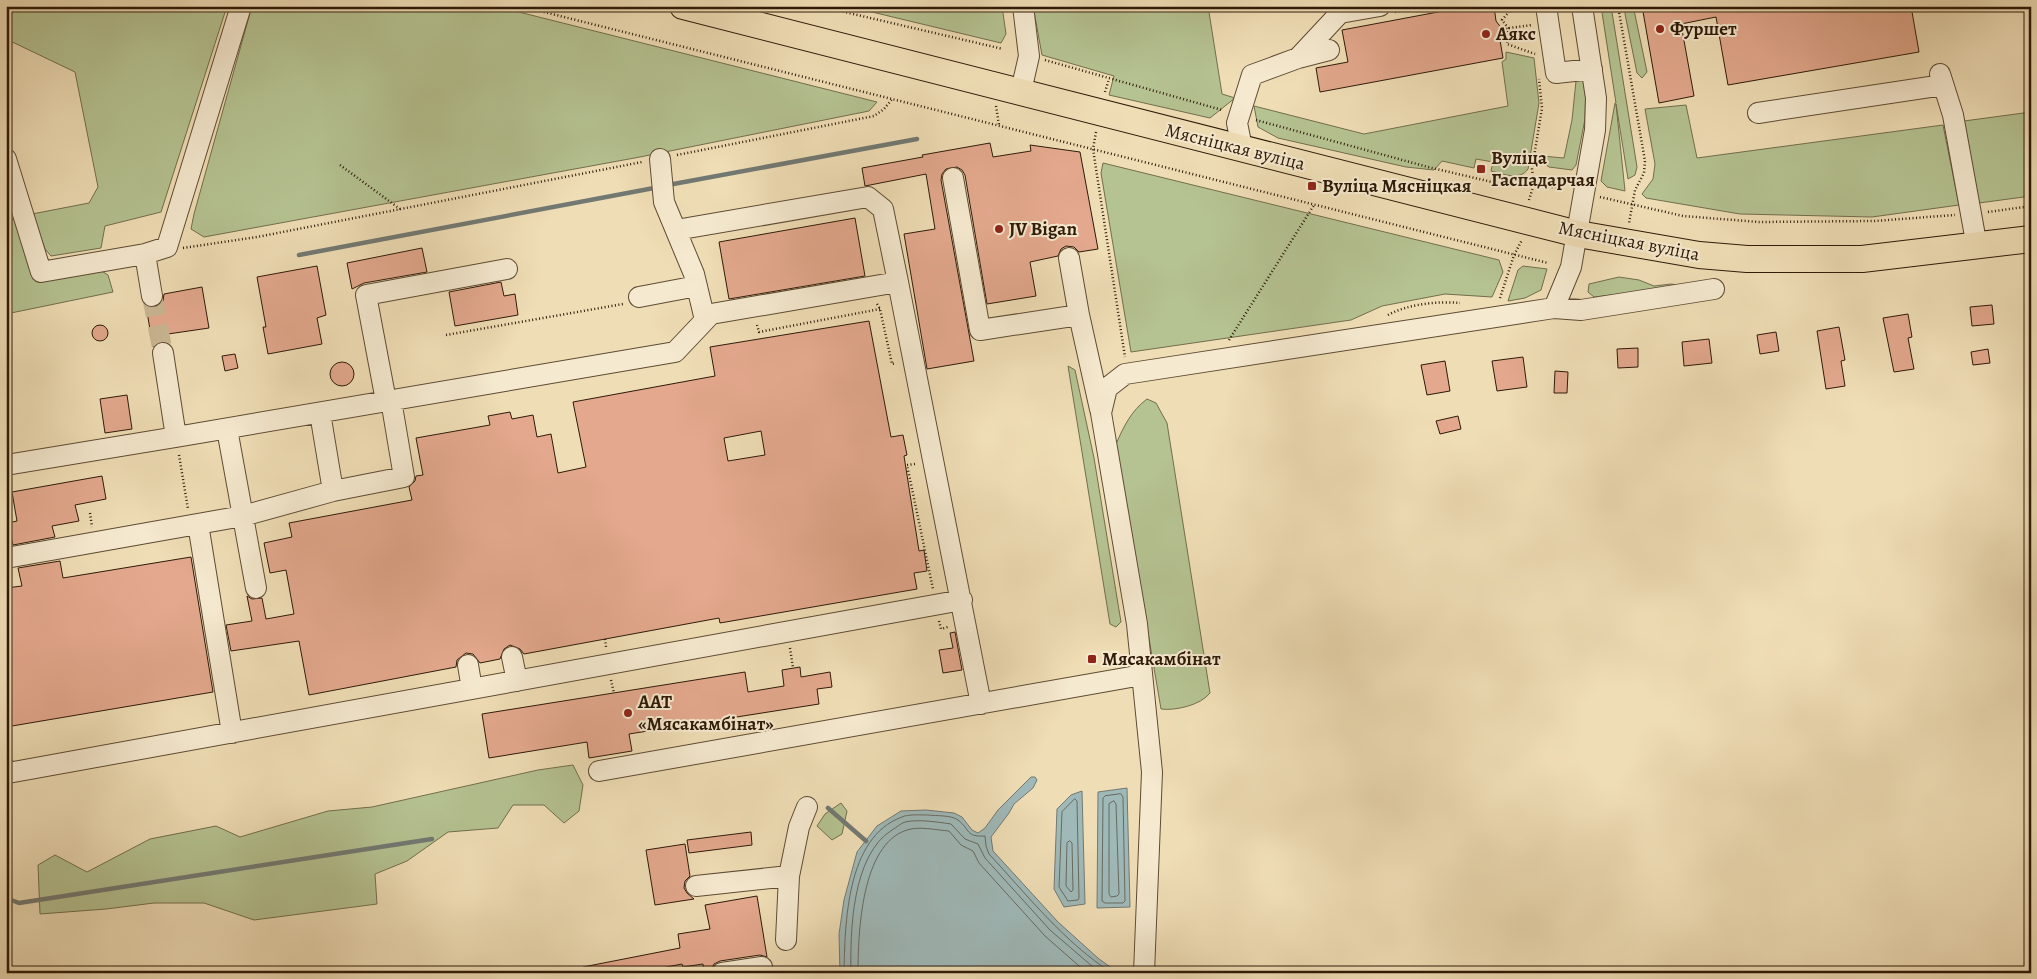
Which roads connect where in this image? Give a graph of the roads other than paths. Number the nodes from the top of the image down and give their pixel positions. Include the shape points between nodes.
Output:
1 (241, 6) edge
2 (683, 6) edge
3 (1023, 6) edge
4 (1380, 6) edge
5 (1546, 6) edge
6 (1582, 6) edge
7 (1329, 50) dead end
8 (1298, 58) junction
9 (1592, 69) junction
10 (1021, 91) junction
11 (1758, 114) dead end
12 (1242, 148) junction
13 (6, 159) edge
14 (660, 159) road end
15 (953, 178) dead end
16 (11, 188) edge
17 (676, 230) junction
18 (1578, 234) junction
19 (2031, 239) edge
20 (1977, 247) junction
21 (146, 254) junction
22 (1069, 258) dead end
23 (506, 269) dead end
24 (898, 282) junction
25 (697, 286) junction
26 (1714, 288) dead end
27 (152, 296) tunnel mouth
28 (639, 297) road end
29 (1554, 308) junction
30 (1079, 315) junction
31 (705, 320) junction
32 (163, 353) tunnel mouth
33 (389, 401) junction
34 (320, 413) junction
35 (1101, 413) junction
36 (227, 428) junction
37 (176, 437) junction
38 (6, 465) edge
39 (333, 491) junction
40 (243, 516) junction
41 (194, 524) junction
42 (6, 558) edge
43 (256, 588) dead end
44 (962, 600) junction
45 (512, 656) dead end
46 (468, 665) dead end
47 (1142, 675) junction
48 (517, 681) junction
49 (472, 689) junction
50 (982, 704) junction
51 (232, 733) junction
52 (6, 769) edge
53 (599, 771) dead end
54 (807, 807) dead end
55 (789, 876) junction
56 (696, 886) dead end
57 (786, 940) dead end
58 (722, 973) edge
59 (763, 973) edge
60 (1144, 973) edge

1 - 21 street via 167,247
2 - 10 main road, Мясніцкая вуліца
3 - 10 street via 1030,56
4 - 8 street via 1340,13
5 - 9 street via 1556,73
6 - 9 street
7 - 8 street
8 - 12 street via 1252,75 1237,123
9 - 18 street via 1596,98 1595,130
10 - 12 main road, Мясніцкая вуліца
11 - 20 street via 1941,80 1953,116
12 - 18 main road, Мясніцкая вуліца
13 - 16 street
14 - 17 street via 664,202
15 - 30 street via 980,330
16 - 21 street via 40,272
17 - 24 street via 868,197 884,209
17 - 25 street
18 - 20 main road, Мясніцкая вуліца via 1699,255 1748,259 1862,260
18 - 29 street via 1570,267
19 - 20 main road, Мясніцкая вуліца
21 - 27 street
22 - 30 street
23 - 33 street via 366,295
24 - 31 street via 711,314
24 - 44 street
25 - 28 street
25 - 31 street
26 - 29 street via 1581,310
29 - 35 street via 1124,374 1107,388
30 - 35 street
31 - 33 street via 675,352
32 - 37 street
33 - 34 street
33 - 39 street via 404,477
34 - 36 street
34 - 39 street
35 - 47 street via 1137,624
36 - 37 street
36 - 40 street
37 - 38 street
39 - 40 street
40 - 41 street
40 - 43 street
41 - 42 street
41 - 51 street
44 - 48 street
44 - 50 street
45 - 48 street
46 - 49 street
47 - 50 street
47 - 60 street via 1152,772
48 - 49 street
49 - 51 street
50 - 53 street
51 - 52 street via 8,773
54 - 55 street via 799,827
55 - 56 street
55 - 57 street
58 - 59 street via 762,966

